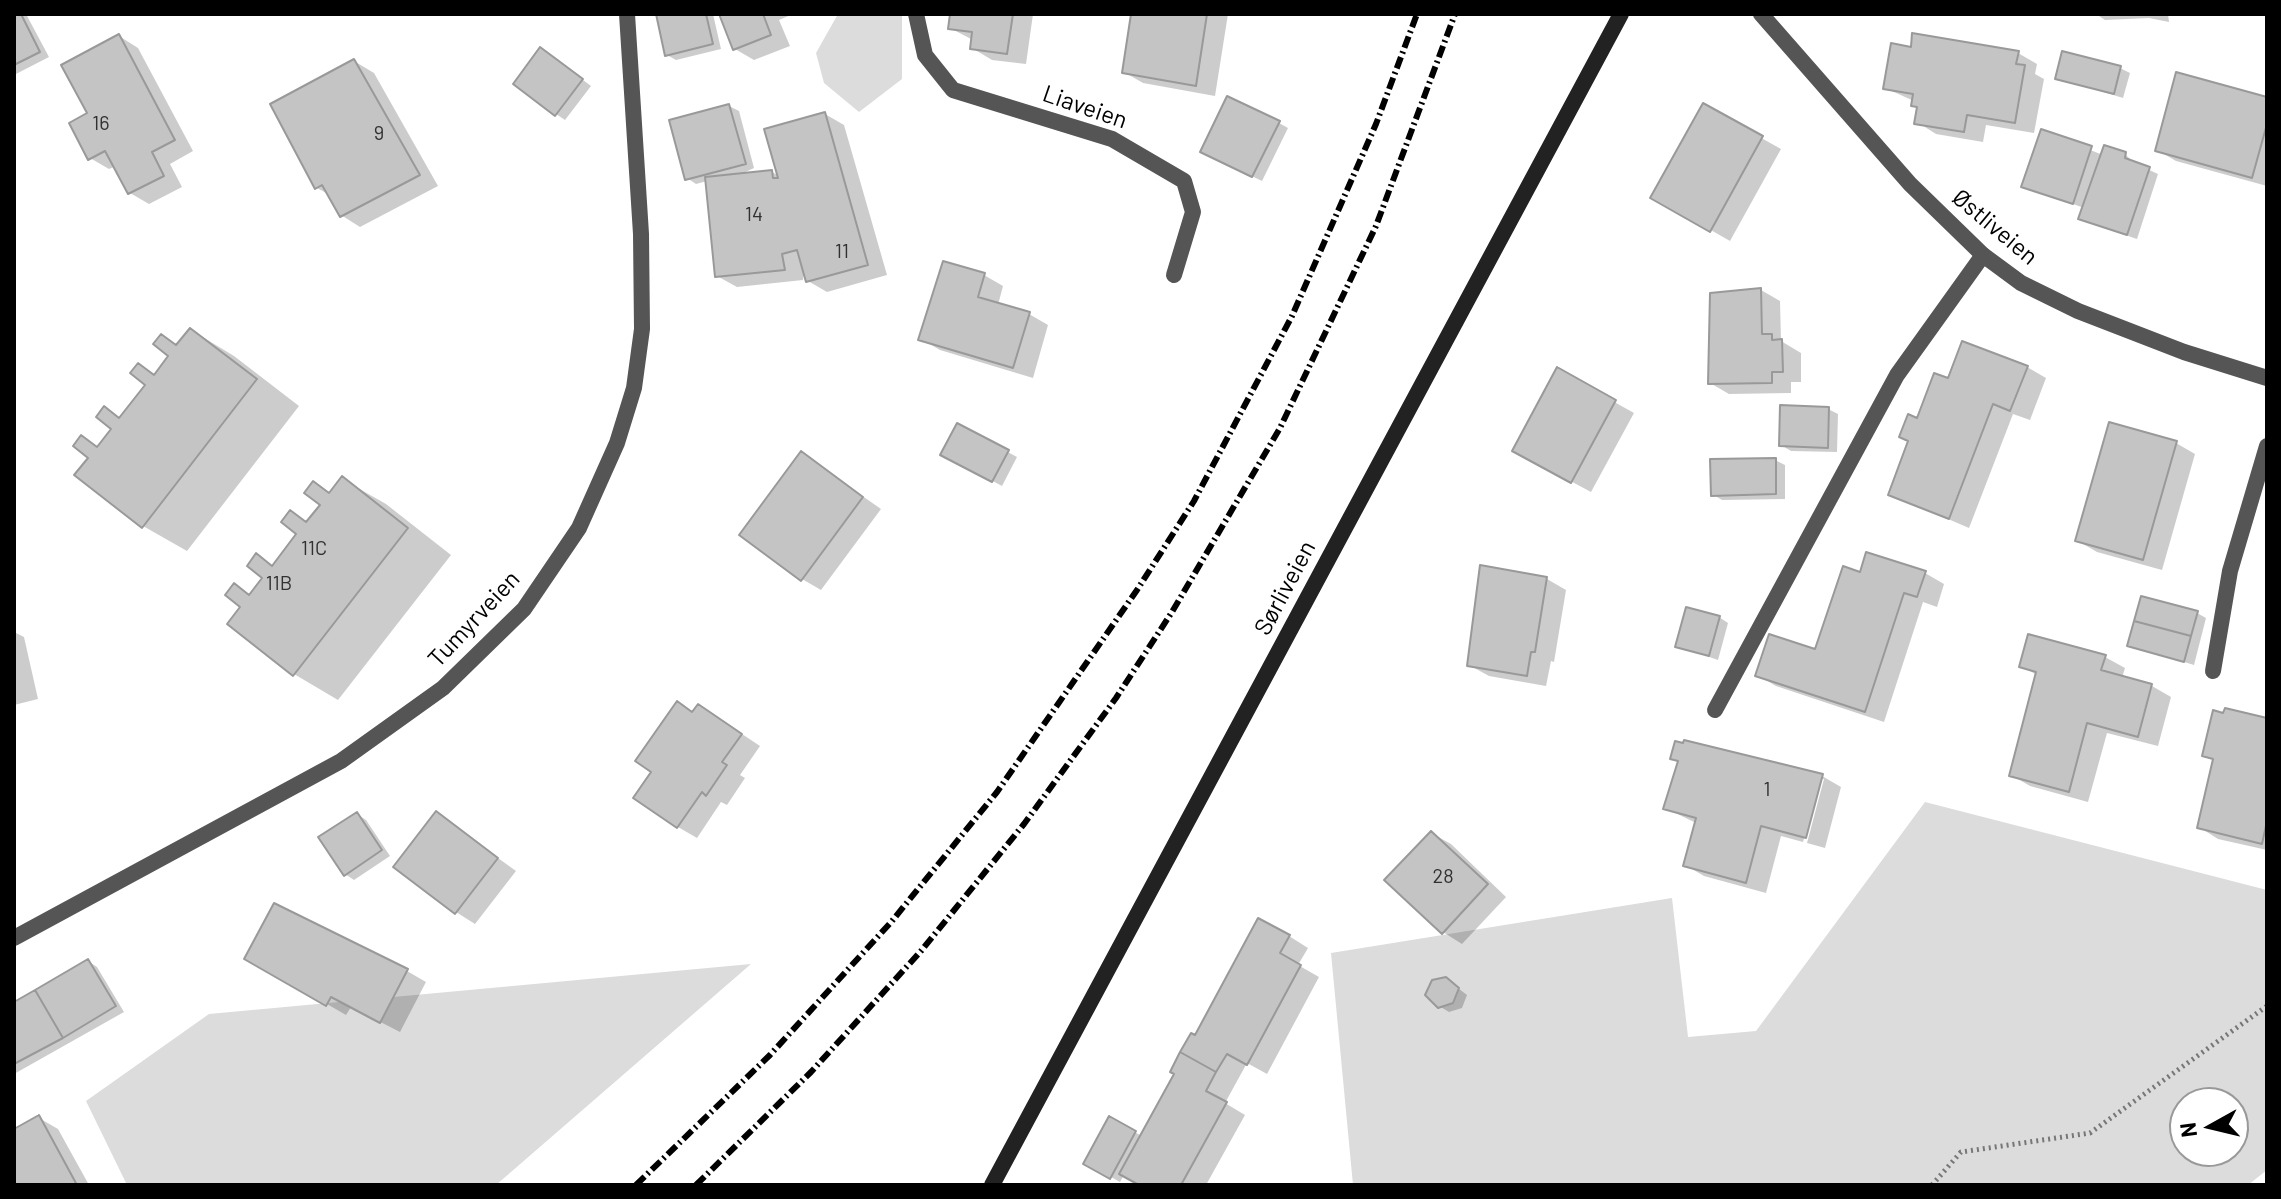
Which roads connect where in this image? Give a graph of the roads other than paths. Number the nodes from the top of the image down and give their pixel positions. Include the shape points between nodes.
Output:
1 (627, 14) edge
2 (916, 14) edge
3 (1621, 14) edge
4 (1761, 14) edge
5 (1983, 255) junction
6 (1174, 275) dead end
7 (2267, 378) edge
8 (2267, 446) edge
9 (2213, 671) dead end
10 (1715, 710) dead end
11 (14, 938) edge
12 (992, 1185) edge

1 - 11 street, Tumyrveien via 642,329 634,388 617,443 579,528 524,609 430,698 341,761
2 - 6 street, Liaveien via 925,55 953,90 1112,139 1184,181 1193,212
3 - 12 street, Sørliveien
4 - 5 street, Østliveien via 1910,184
5 - 7 street, Østliveien via 2021,283 2078,311
5 - 10 street via 1897,375
8 - 9 street via 2230,571

